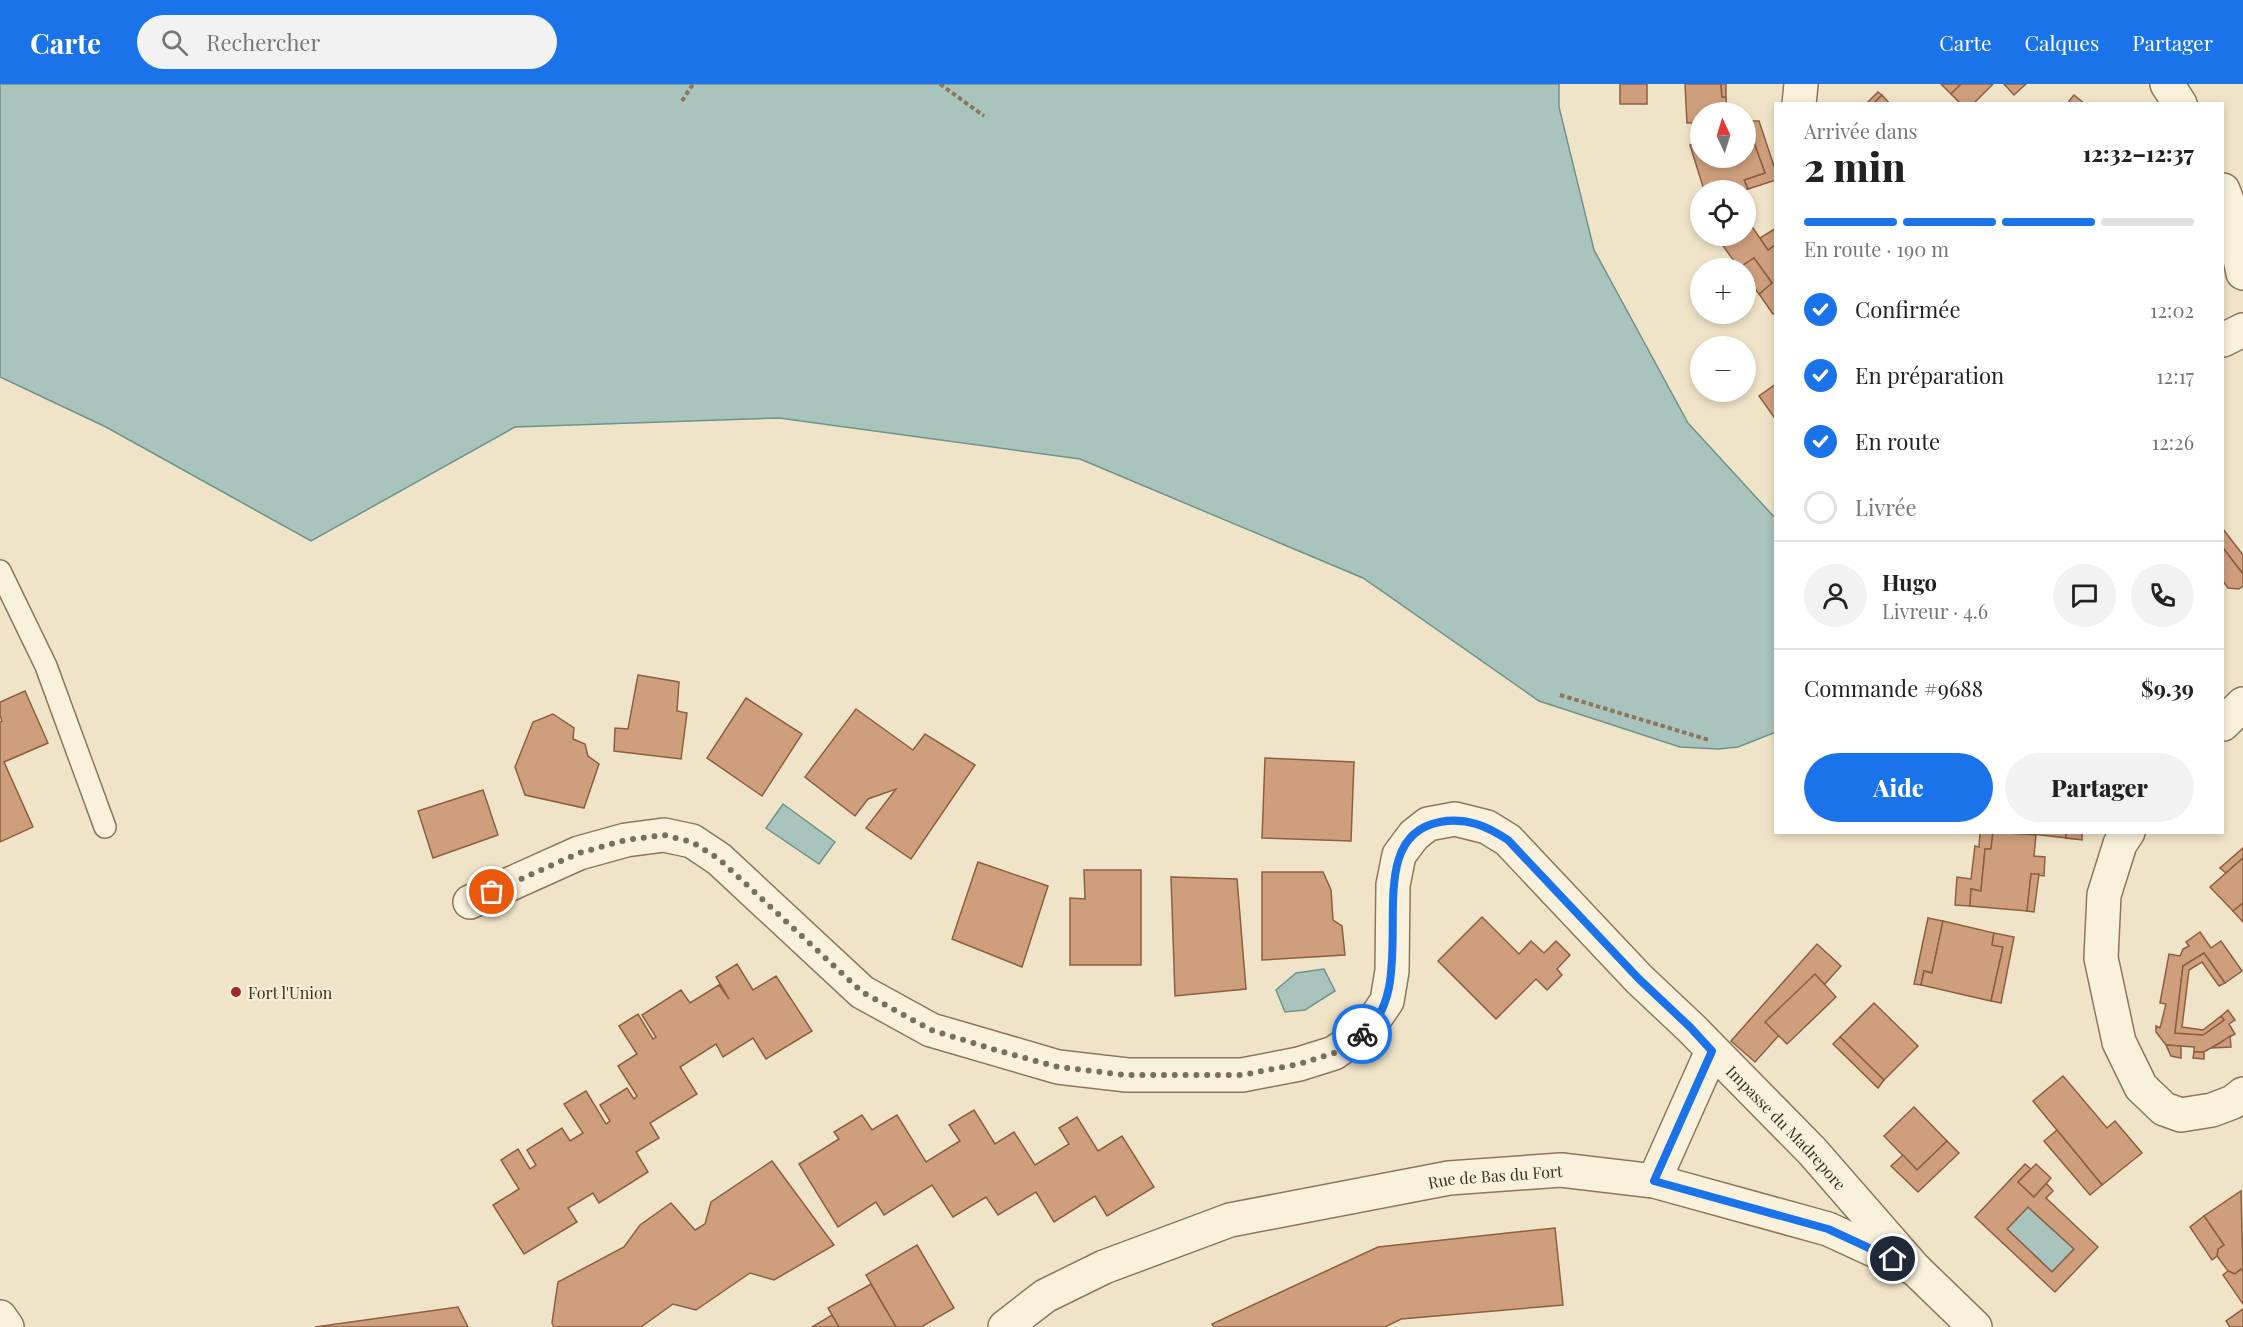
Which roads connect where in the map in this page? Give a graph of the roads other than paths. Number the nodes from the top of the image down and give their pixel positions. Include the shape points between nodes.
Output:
1 (1800, 84) edge
2 (2167, 84) edge
3 (1799, 102) edge
4 (2179, 102) edge
5 (2224, 194) edge
6 (2243, 273) edge
7 (2224, 317) edge
8 (2243, 328) edge
9 (2224, 339) edge
10 (0, 571) edge
11 (2243, 704) edge
12 (2224, 723) edge
13 (105, 827) dead end
14 (2127, 834) edge
15 (470, 902) dead end
16 (1712, 1051) junction
17 (2243, 1094) edge
18 (1654, 1181) junction
19 (1915, 1269) junction
20 (0, 1317) edge
21 (7, 1327) edge
22 (1005, 1327) edge
23 (1976, 1327) edge

1 - 3 street
2 - 4 street
5 - 6 street
7 - 8 street
8 - 9 street
10 - 13 lane via 46,666
11 - 12 street
14 - 17 street via 2104,895 2101,958 2119,1042 2141,1087 2164,1110 2181,1115 2212,1110
15 - 16 street, Impasse du Madrepore via 579,853 664,835 692,842 719,859 862,992 931,1030 1058,1067 1126,1075 1242,1075 1334,1053 1368,1029 1387,1001 1392,971 1393,885 1399,855 1428,824 1455,819 1487,826 1508,840
16 - 18 street
16 - 19 street, Impasse du Madrepore via 1812,1151
18 - 19 street, Rue de Bas du Fort via 1828,1229
18 - 22 street, Rue de Bas du Fort via 1561,1170 1449,1178 1230,1220 1104,1267 1045,1296
19 - 23 street, Rue de Bas du Fort
20 - 21 street

